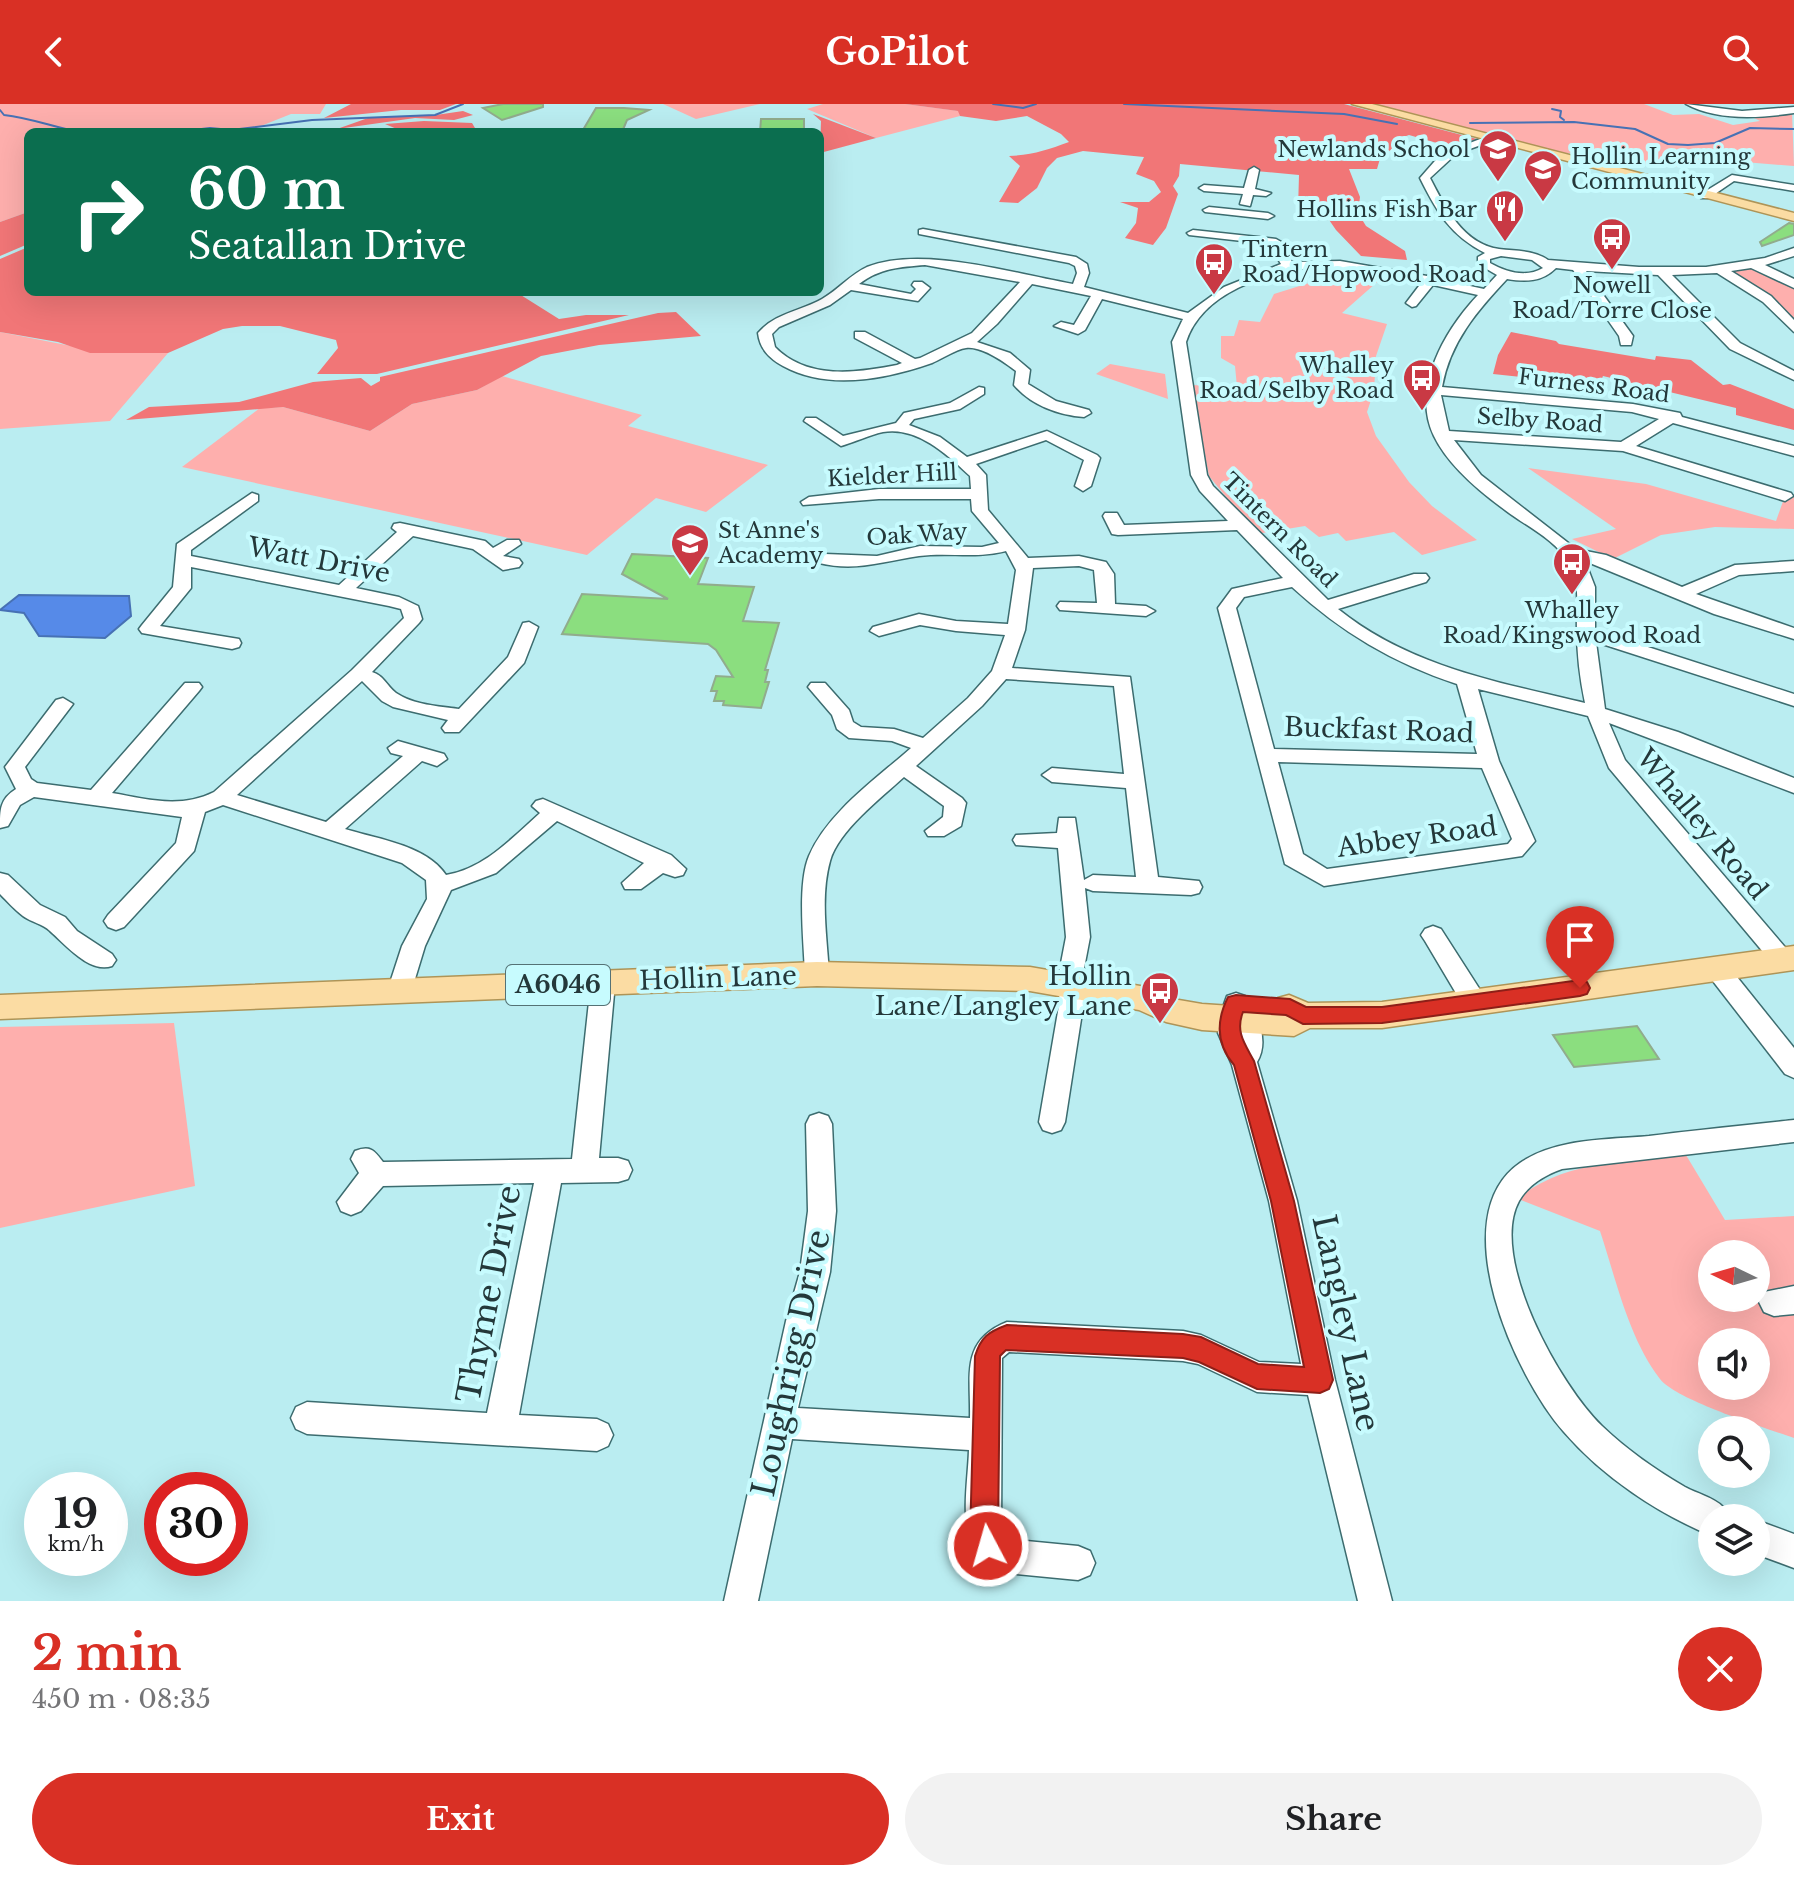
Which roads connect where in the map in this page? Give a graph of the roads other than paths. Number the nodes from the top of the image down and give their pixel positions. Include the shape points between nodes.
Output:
1 (1358, 104) edge
2 (1691, 104) edge
3 (1794, 110) edge
4 (1488, 139) junction
5 (1238, 169) dead end
6 (1204, 188) dead end
7 (1794, 188) edge
8 (1250, 192) junction
9 (1266, 193) dead end
10 (1705, 196) junction
11 (1209, 210) dead end
12 (1238, 213) junction
13 (1268, 216) dead end
14 (1794, 217) edge
15 (923, 232) dead end
16 (1020, 233) dead end
17 (1193, 233) dead end
18 (1227, 236) junction
19 (1773, 242) dead end
20 (1003, 247) junction
21 (1495, 253) junction
22 (1792, 253) edge
23 (1750, 263) junction
24 (1548, 264) junction
25 (1290, 266) junction
26 (1577, 267) junction
27 (1717, 268) junction
28 (1661, 271) junction
29 (1430, 274) junction
30 (1505, 274) junction
31 (1028, 281) junction
32 (1794, 284) edge
33 (918, 285) dead end
34 (851, 286) junction
35 (1077, 289) junction
36 (1485, 293) junction
37 (1098, 294) junction
38 (1412, 303) dead end
39 (1189, 317) junction
40 (1061, 326) dead end
41 (1794, 328) edge
42 (860, 335) dead end
43 (1626, 342) dead end
44 (966, 343) junction
45 (912, 363) junction
46 (1794, 376) edge
47 (1433, 390) junction
48 (979, 396) dead end
49 (1084, 413) dead end
50 (1675, 416) junction
51 (812, 421) dead end
52 (900, 427) junction
53 (1441, 435) junction
54 (1624, 447) junction
55 (1794, 451) edge
56 (965, 463) junction
57 (1090, 480) dead end
58 (977, 494) junction
59 (1785, 496) dead end
60 (253, 498) dead end
61 (809, 502) dead end
62 (1242, 525) junction
63 (1117, 528) dead end
64 (513, 544) dead end
65 (1011, 545) junction
66 (1573, 553) junction
67 (494, 554) junction
68 (825, 559) dead end
69 (184, 560) junction
70 (513, 563) dead end
71 (1022, 563) junction
72 (1794, 566) edge
73 (1420, 577) dead end
74 (1295, 581) junction
75 (341, 593) junction
76 (1681, 595) junction
77 (1066, 606) dead end
78 (1324, 607) junction
79 (1106, 609) junction
80 (1146, 611) dead end
81 (884, 624) dead end
82 (529, 627) dead end
83 (1016, 630) junction
84 (1586, 633) junction
85 (1794, 634) edge
86 (232, 643) dead end
87 (1001, 673) junction
88 (359, 674) junction
89 (1466, 681) junction
90 (845, 685) dead end
91 (192, 687) dead end
92 (1794, 700) edge
93 (63, 704) dead end
94 (1596, 712) junction
95 (925, 746) junction
96 (417, 754) dead end
97 (1268, 755) junction
98 (1489, 761) junction
99 (903, 767) junction
100 (1052, 775) dead end
101 (1134, 782) junction
102 (1794, 786) edge
103 (32, 789) junction
104 (96, 797) junction
105 (221, 797) junction
106 (195, 809) junction
107 (0, 821) edge
108 (936, 831) dead end
109 (329, 832) junction
110 (1024, 840) dead end
111 (0, 881) edge
112 (633, 883) dead end
113 (1093, 883) dead end
114 (441, 884) junction
115 (1148, 884) junction
116 (1191, 887) dead end
117 (116, 921) dead end
118 (1433, 935) dead end
119 (1788, 958) edge
120 (104, 960) dead end
121 (1717, 969) junction
122 (817, 974) junction
123 (603, 983) junction
124 (1069, 984) junction
125 (399, 992) junction
126 (1475, 1003) junction
127 (0, 1007) edge
128 (1237, 1015) junction
129 (1794, 1067) edge
130 (1052, 1122) dead end
131 (819, 1124) dead end
132 (1794, 1131) edge
133 (618, 1170) dead end
134 (550, 1171) junction
135 (584, 1171) junction
136 (351, 1202) dead end
137 (1320, 1380) junction
138 (307, 1418) dead end
139 (781, 1423) junction
140 (500, 1429) junction
141 (597, 1435) dead end
142 (984, 1435) junction
143 (1698, 1511) edge
144 (1770, 1542) edge
145 (1794, 1551) edge
146 (1078, 1563) dead end
147 (741, 1601) edge
148 (1375, 1601) edge

1 - 4 main road
2 - 3 street via 1727,114
4 - 10 main road
4 - 21 street via 1437,160 1425,178 1450,228
5 - 8 street via 1260,170
6 - 8 street
7 - 10 street via 1732,178
8 - 9 street
8 - 12 street
10 - 14 main road
11 - 12 street
12 - 13 street
12 - 18 street
15 - 20 street
16 - 20 street
17 - 18 street
18 - 25 street via 1277,243 1280,257
19 - 22 street
20 - 35 street via 1081,264
21 - 24 street via 1526,254
21 - 30 street via 1484,257 1484,264
22 - 23 street
23 - 27 street
23 - 32 street
24 - 26 street
24 - 30 street via 1549,272 1536,276
25 - 29 street
25 - 39 street via 1249,279
26 - 28 street
26 - 43 street
27 - 28 street
27 - 41 street via 1767,299
28 - 46 street via 1735,346
29 - 36 street
29 - 38 street
30 - 36 street
31 - 34 street via 925,261 885,265
31 - 35 street
31 - 44 street via 985,330
33 - 34 street via 924,288 914,298
34 - 45 street via 774,324 765,333 772,352 806,374 862,376
35 - 37 street
36 - 47 street via 1452,334 1438,362
37 - 39 street
37 - 40 street via 1078,330
39 - 62 street, Tintern Road via 1179,342 1199,475
42 - 45 street
44 - 45 street
44 - 49 street via 1016,362 1023,370 1021,385 1037,396 1069,412
47 - 50 street, Furness Road
47 - 53 street
48 - 52 street via 909,416
50 - 54 street, Selby Road
50 - 55 street, Furness Road
51 - 52 street via 841,441
52 - 56 street via 922,434
53 - 54 street, Selby Road
53 - 66 street via 1470,473
54 - 59 street
56 - 57 street via 1043,432 1092,458
56 - 58 street via 978,475
58 - 61 street, Kielder Hill via 879,494
58 - 65 street via 980,511
60 - 69 street via 183,548
62 - 63 street
62 - 74 street, Tintern Road
64 - 67 street
65 - 68 street, Oak Way via 982,552 920,551 877,561
65 - 71 street
66 - 76 street via 1615,565
66 - 84 street, Whalley Road via 1586,585
67 - 70 street via 503,565
67 - 75 street via 479,545 405,529
69 - 75 street, Watt Drive
69 - 86 street via 182,588 148,629
71 - 79 street via 1079,561 1100,566
71 - 83 street
72 - 76 street via 1721,572
73 - 78 street
74 - 78 street, Tintern Road
74 - 97 street, Abbey Road via 1238,593 1227,608
75 - 88 street, Watt Drive via 409,606 413,619
76 - 85 street
77 - 79 street
78 - 89 street, Tintern Road via 1392,652
79 - 80 street
81 - 83 street via 919,619
82 - 88 street via 517,659 458,722 399,704 372,678
83 - 87 street
84 - 92 street
84 - 94 street, Whalley Road
87 - 95 street
87 - 101 street via 1123,681
88 - 105 street, Watt Drive
89 - 94 street, Tintern Road
89 - 98 street, Abbey Road
90 - 95 street via 821,691 842,714 844,725 856,733 894,735
91 - 104 street
93 - 103 street via 37,728 15,767 22,783
94 - 102 street, Tintern Road
94 - 119 street, Whalley Road via 1616,763
95 - 99 street
96 - 109 street
97 - 98 street, Buckfast Road
97 - 98 street, Abbey Road via 1293,858 1324,878 1514,851 1524,841
99 - 108 street via 955,803 953,821
99 - 122 street via 848,816 819,858 814,901
100 - 101 street via 1074,771
101 - 115 street
103 - 104 street
103 - 107 street via 12,800
104 - 106 street via 164,811
105 - 106 street, Watt Drive
105 - 109 street
106 - 117 street via 186,846
109 - 114 street via 410,857
110 - 124 street via 1068,832 1078,937
111 - 120 street via 32,911 57,923
112 - 114 street via 669,865 548,809 480,874 463,883
113 - 115 street
114 - 125 street via 442,895 417,939
115 - 116 street
118 - 126 street
119 - 121 main road, Hollin Lane / A6046
121 - 126 main road, Hollin Lane / A6046
121 - 129 street
122 - 123 main road, Hollin Lane / A6046
122 - 124 main road, Hollin Lane / A6046
123 - 125 main road, Hollin Lane / A6046
123 - 135 street
124 - 128 main road, Hollin Lane / A6046 via 1146,999 1166,1010
124 - 130 street via 1072,1000
125 - 127 main road, Hollin Lane / A6046
126 - 128 main road, Hollin Lane / A6046 via 1382,1015 1303,1016 1294,1023
128 - 137 street, Langley Lane via 1251,1050 1244,1061 1283,1201
131 - 139 street, Loughrigg Drive via 822,1211 815,1272
132 - 143 street via 1562,1157 1528,1171 1503,1205 1498,1251 1534,1361 1552,1390 1605,1451
133 - 135 street
134 - 135 street
134 - 136 street via 370,1166
134 - 140 street, Thyme Drive
137 - 142 street via 1257,1377 1183,1346 1007,1337 991,1346 987,1356
137 - 148 street, Langley Lane
138 - 140 street
139 - 142 street
139 - 147 street, Loughrigg Drive
140 - 141 street
142 - 146 street via 988,1546 997,1555
144 - 145 street

